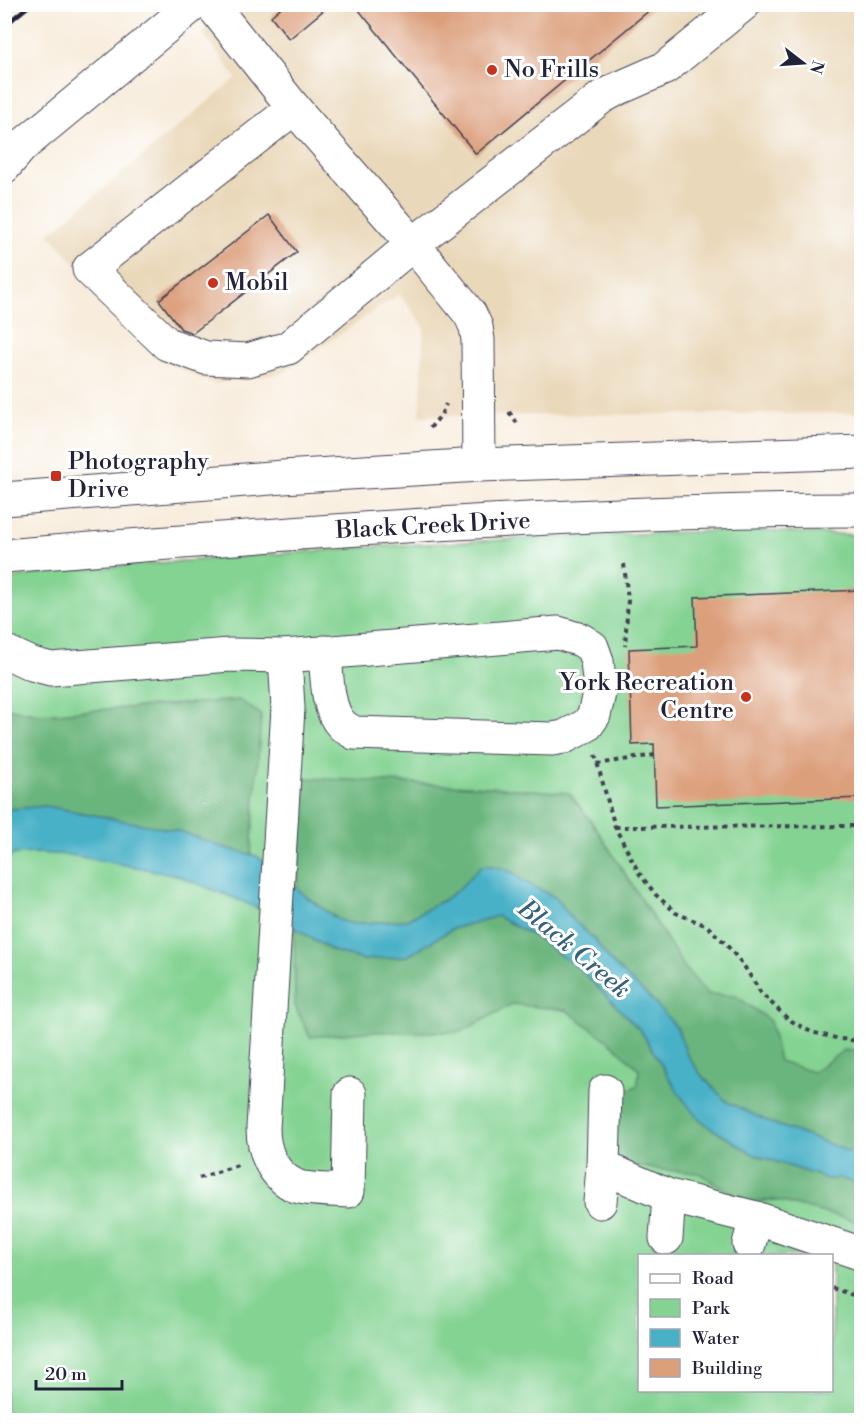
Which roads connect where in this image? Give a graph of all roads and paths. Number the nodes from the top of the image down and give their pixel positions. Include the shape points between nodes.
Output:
1 (194, 4) edge
2 (211, 4) edge
3 (744, 4) edge
4 (294, 108) junction
5 (4, 167) edge
6 (413, 244) junction
7 (447, 403) dead end
8 (430, 428) dead end
9 (861, 452) edge
10 (479, 465) junction
11 (4, 499) edge
12 (861, 510) edge
13 (4, 556) edge
14 (624, 564) dead end
15 (628, 600) dead end
16 (4, 651) edge
17 (325, 652) junction
18 (285, 656) junction
19 (595, 754) dead end
20 (655, 755) dead end
21 (597, 764) junction
22 (861, 826) edge
23 (615, 827) junction
24 (861, 1041) edge
25 (605, 1091) dead end
26 (350, 1094) dead end
27 (265, 1142) junction
28 (603, 1167) junction
29 (199, 1178) dead end
30 (669, 1196) junction
31 (600, 1202) dead end
32 (666, 1238) dead end
33 (861, 1254) edge
34 (833, 1289) edge
35 (861, 1298) edge

1 - 5 main road via 22,146
2 - 4 main road
3 - 6 main road via 670,64 602,97
4 - 6 main road
4 - 6 main road via 89,269 167,344 206,358 248,360 288,348
6 - 10 main road via 470,314 476,327
7 - 8 path
9 - 10 main road
10 - 11 main road
12 - 13 main road, Black Creek Drive via 471,522
14 - 15 path
16 - 18 main road via 51,669 230,655
17 - 17 main road via 334,713 354,733 564,737 587,725 594,715 600,689 592,647 558,633
17 - 18 main road
18 - 27 main road via 288,708
19 - 21 path
20 - 21 path
21 - 23 path
22 - 23 path
23 - 24 path via 639,873 656,895 676,913 707,926 744,966 761,993 788,1019 811,1032
25 - 28 main road
26 - 27 main road via 348,1191 298,1187 274,1167
27 - 29 path
28 - 30 main road
28 - 31 main road
30 - 32 main road
30 - 33 main road via 752,1231
34 - 35 path

